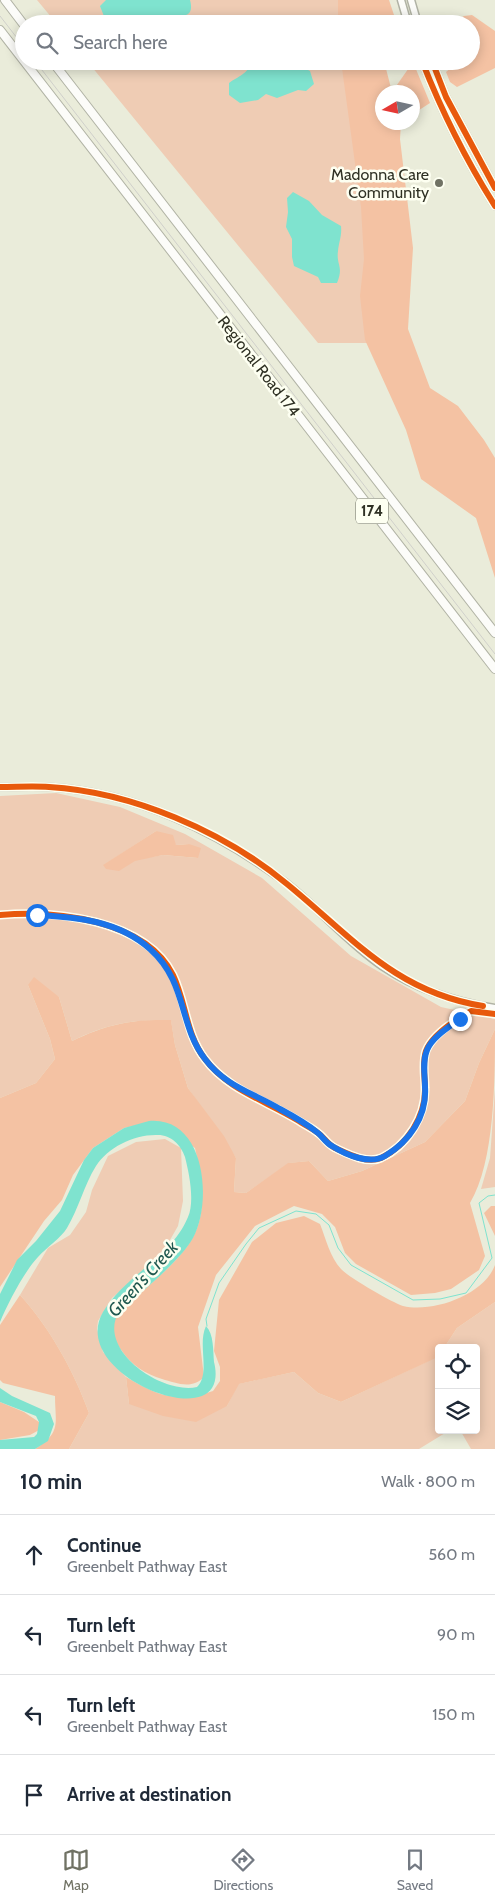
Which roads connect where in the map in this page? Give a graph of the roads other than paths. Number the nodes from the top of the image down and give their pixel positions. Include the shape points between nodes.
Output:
1 (5, 0) edge
2 (401, 0) edge
3 (411, 0) edge
4 (16, 15) edge
5 (405, 15) edge
6 (415, 15) edge
7 (0, 30) edge
8 (15, 49) edge
9 (31, 70) edge
10 (59, 70) edge
11 (426, 70) edge
12 (436, 70) edge
13 (495, 189) edge
14 (489, 196) junction
15 (495, 206) edge
16 (495, 633) edge
17 (495, 669) edge
18 (0, 787) edge
19 (495, 1008) edge

1 - 4 highway
2 - 5 main road
3 - 6 main road
7 - 8 highway, Regional Road 174 / 174
9 - 17 highway, Regional Road 174 / 174
10 - 16 highway, Regional Road 174 / 174
11 - 14 main road via 446,118
12 - 13 main road via 446,97
13 - 14 main road
14 - 15 main road
18 - 19 main road via 50,787 108,796 175,816 255,860 402,978 436,994

